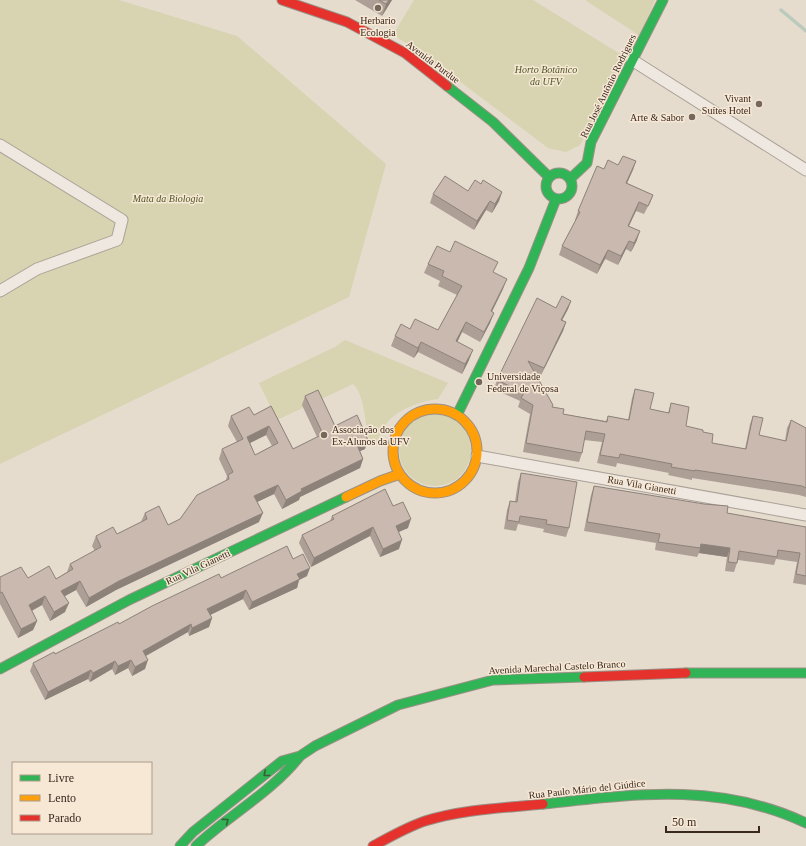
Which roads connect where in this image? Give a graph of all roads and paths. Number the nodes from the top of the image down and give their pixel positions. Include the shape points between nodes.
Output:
1 (282, 0) edge
2 (663, 0) edge
3 (632, 60) junction
4 (0, 145) edge
5 (806, 170) edge
6 (549, 177) junction
7 (570, 179) junction
8 (556, 199) junction
9 (0, 291) edge
10 (457, 415) junction
11 (477, 456) junction
12 (400, 474) junction
13 (806, 515) edge
14 (0, 669) edge
15 (806, 673) edge
16 (300, 756) junction
17 (806, 823) edge
18 (180, 846) edge
19 (196, 846) edge
20 (373, 846) edge

1 - 6 street, Avenida Purdue via 347,22 405,53 493,122
2 - 3 street, Rua José Antônio Rodrigues
3 - 5 street
3 - 7 street, Rua José Antônio Rodrigues via 591,142 587,163
4 - 9 street via 122,220 117,240 37,268
6 - 7 street via 560,173
6 - 8 street via 546,184 547,192
7 - 8 street via 571,192 565,198
8 - 10 street via 529,268
10 - 11 street via 469,426 474,435
10 - 12 street via 439,409 426,410 413,415 403,424 396,435 393,448 394,462
11 - 12 street via 474,469 467,479 445,492 419,490 408,484
11 - 13 street, Rua Vila Gianetti
12 - 14 street, Rua Vila Gianetti via 380,481 129,600
15 - 16 street, Avenida Marechal Castelo Branco via 676,673 493,680 398,705
16 -> 18 street, Avenida Marechal Castelo Branco via 282,761 193,832
19 -> 16 street, Avenida Marechal Castelo Branco via 286,774
17 - 20 street, Rua Paulo Mário del Giúdice via 787,814 742,800 669,793 454,814 402,830

